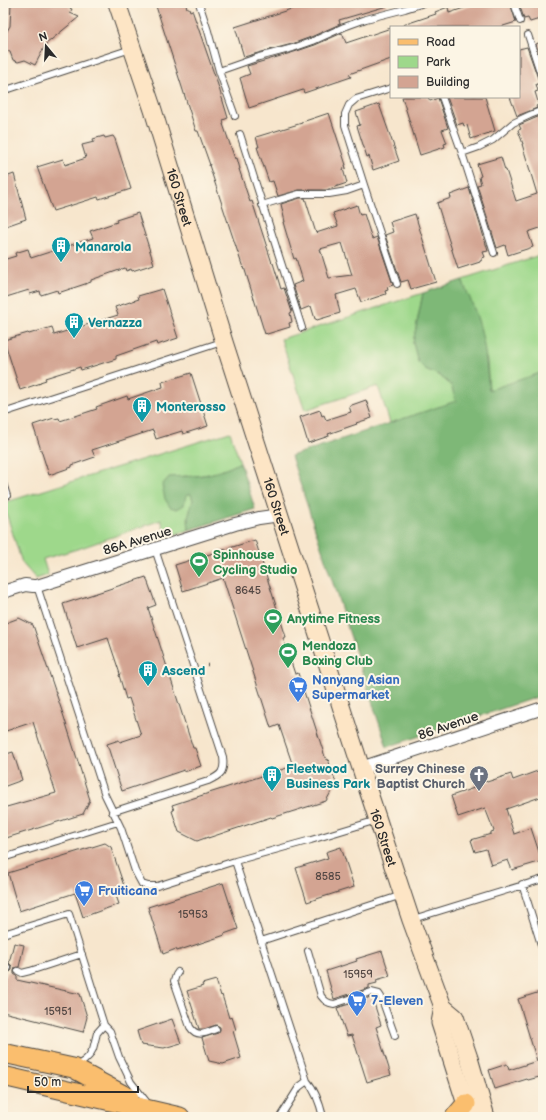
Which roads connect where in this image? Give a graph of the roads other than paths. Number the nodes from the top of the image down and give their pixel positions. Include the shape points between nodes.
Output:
1 (118, 3) edge
2 (199, 3) edge
3 (424, 3) edge
4 (514, 3) edge
5 (520, 21) dead end
6 (528, 35) dead end
7 (132, 49) junction
8 (219, 72) junction
9 (543, 81) edge
10 (390, 88) edge
11 (3, 91) edge
12 (442, 98) edge
13 (543, 110) edge
14 (235, 116) dead end
15 (240, 134) dead end
16 (462, 153) junction
17 (364, 185) junction
18 (262, 205) junction
19 (494, 253) dead end
20 (397, 284) dead end
21 (302, 328) dead end
22 (224, 342) junction
23 (3, 412) edge
24 (3, 483) edge
25 (7, 496) dead end
26 (280, 515) junction
27 (155, 549) junction
28 (37, 586) junction
29 (3, 592) edge
30 (543, 708) edge
31 (362, 768) junction
32 (112, 812) junction
33 (378, 819) junction
34 (118, 822) junction
35 (3, 858) edge
36 (235, 861) junction
37 (543, 878) edge
38 (522, 884) junction
39 (403, 894) junction
40 (411, 920) junction
41 (3, 934) edge
42 (261, 941) junction
43 (308, 951) dead end
44 (543, 952) edge
45 (82, 954) junction
46 (18, 972) dead end
47 (178, 972) dead end
48 (443, 1007) junction
49 (104, 1025) junction
50 (216, 1029) dead end
51 (395, 1036) dead end
52 (3, 1053) edge
53 (73, 1068) junction
54 (3, 1076) edge
55 (307, 1082) junction
56 (153, 1111) junction
57 (464, 1113) edge
58 (180, 1117) edge
59 (280, 1117) edge
60 (323, 1117) edge
61 (486, 1117) edge

1 - 7 main road, 160 Street
2 - 8 lane
3 - 8 lane via 344,26 313,41
4 - 5 lane
6 - 9 lane
7 - 11 lane
7 - 22 main road, 160 Street
8 - 14 lane
10 - 17 lane via 356,99 349,105 345,114 345,125
12 - 16 lane
13 - 16 lane via 513,123 493,140
15 - 18 lane
16 - 19 lane
17 - 18 lane via 328,194 299,194
17 - 20 lane
18 - 21 lane
22 - 23 lane
22 - 26 main road, 160 Street
24 - 25 lane
26 - 27 street, 86A Avenue via 235,524
26 - 31 main road, 160 Street
27 - 28 street, 86A Avenue
27 - 32 lane via 223,757 224,767 221,774 208,781
28 - 29 street, 86A Avenue via 25,585
28 - 32 lane
30 - 31 street, 86 Avenue
31 - 33 main road, 160 Street
32 - 34 lane
33 - 36 lane
33 - 39 main road, 160 Street
34 - 35 lane
34 - 36 lane via 142,884 162,885
36 - 42 lane
37 - 38 lane
38 - 40 lane
38 - 44 lane
39 - 40 main road, 160 Street
39 - 42 lane
40 - 48 main road, 160 Street
41 - 45 lane via 69,914
42 - 55 lane
43 - 51 lane via 321,996 325,1001 334,1004 371,992 380,994
45 - 46 lane via 30,971
45 - 49 lane
47 - 50 lane via 174,981 192,1032 201,1034
48 - 57 main road, 160 Street via 440,1023
48 - 61 main road, 160 Street via 455,1017
49 - 53 lane via 97,1033 89,1056
49 - 56 lane via 110,1031 131,1082
52 - 53 main road
53 - 56 main road
54 - 56 main road
55 - 59 lane via 299,1087
55 - 60 lane via 312,1087
56 - 58 main road

